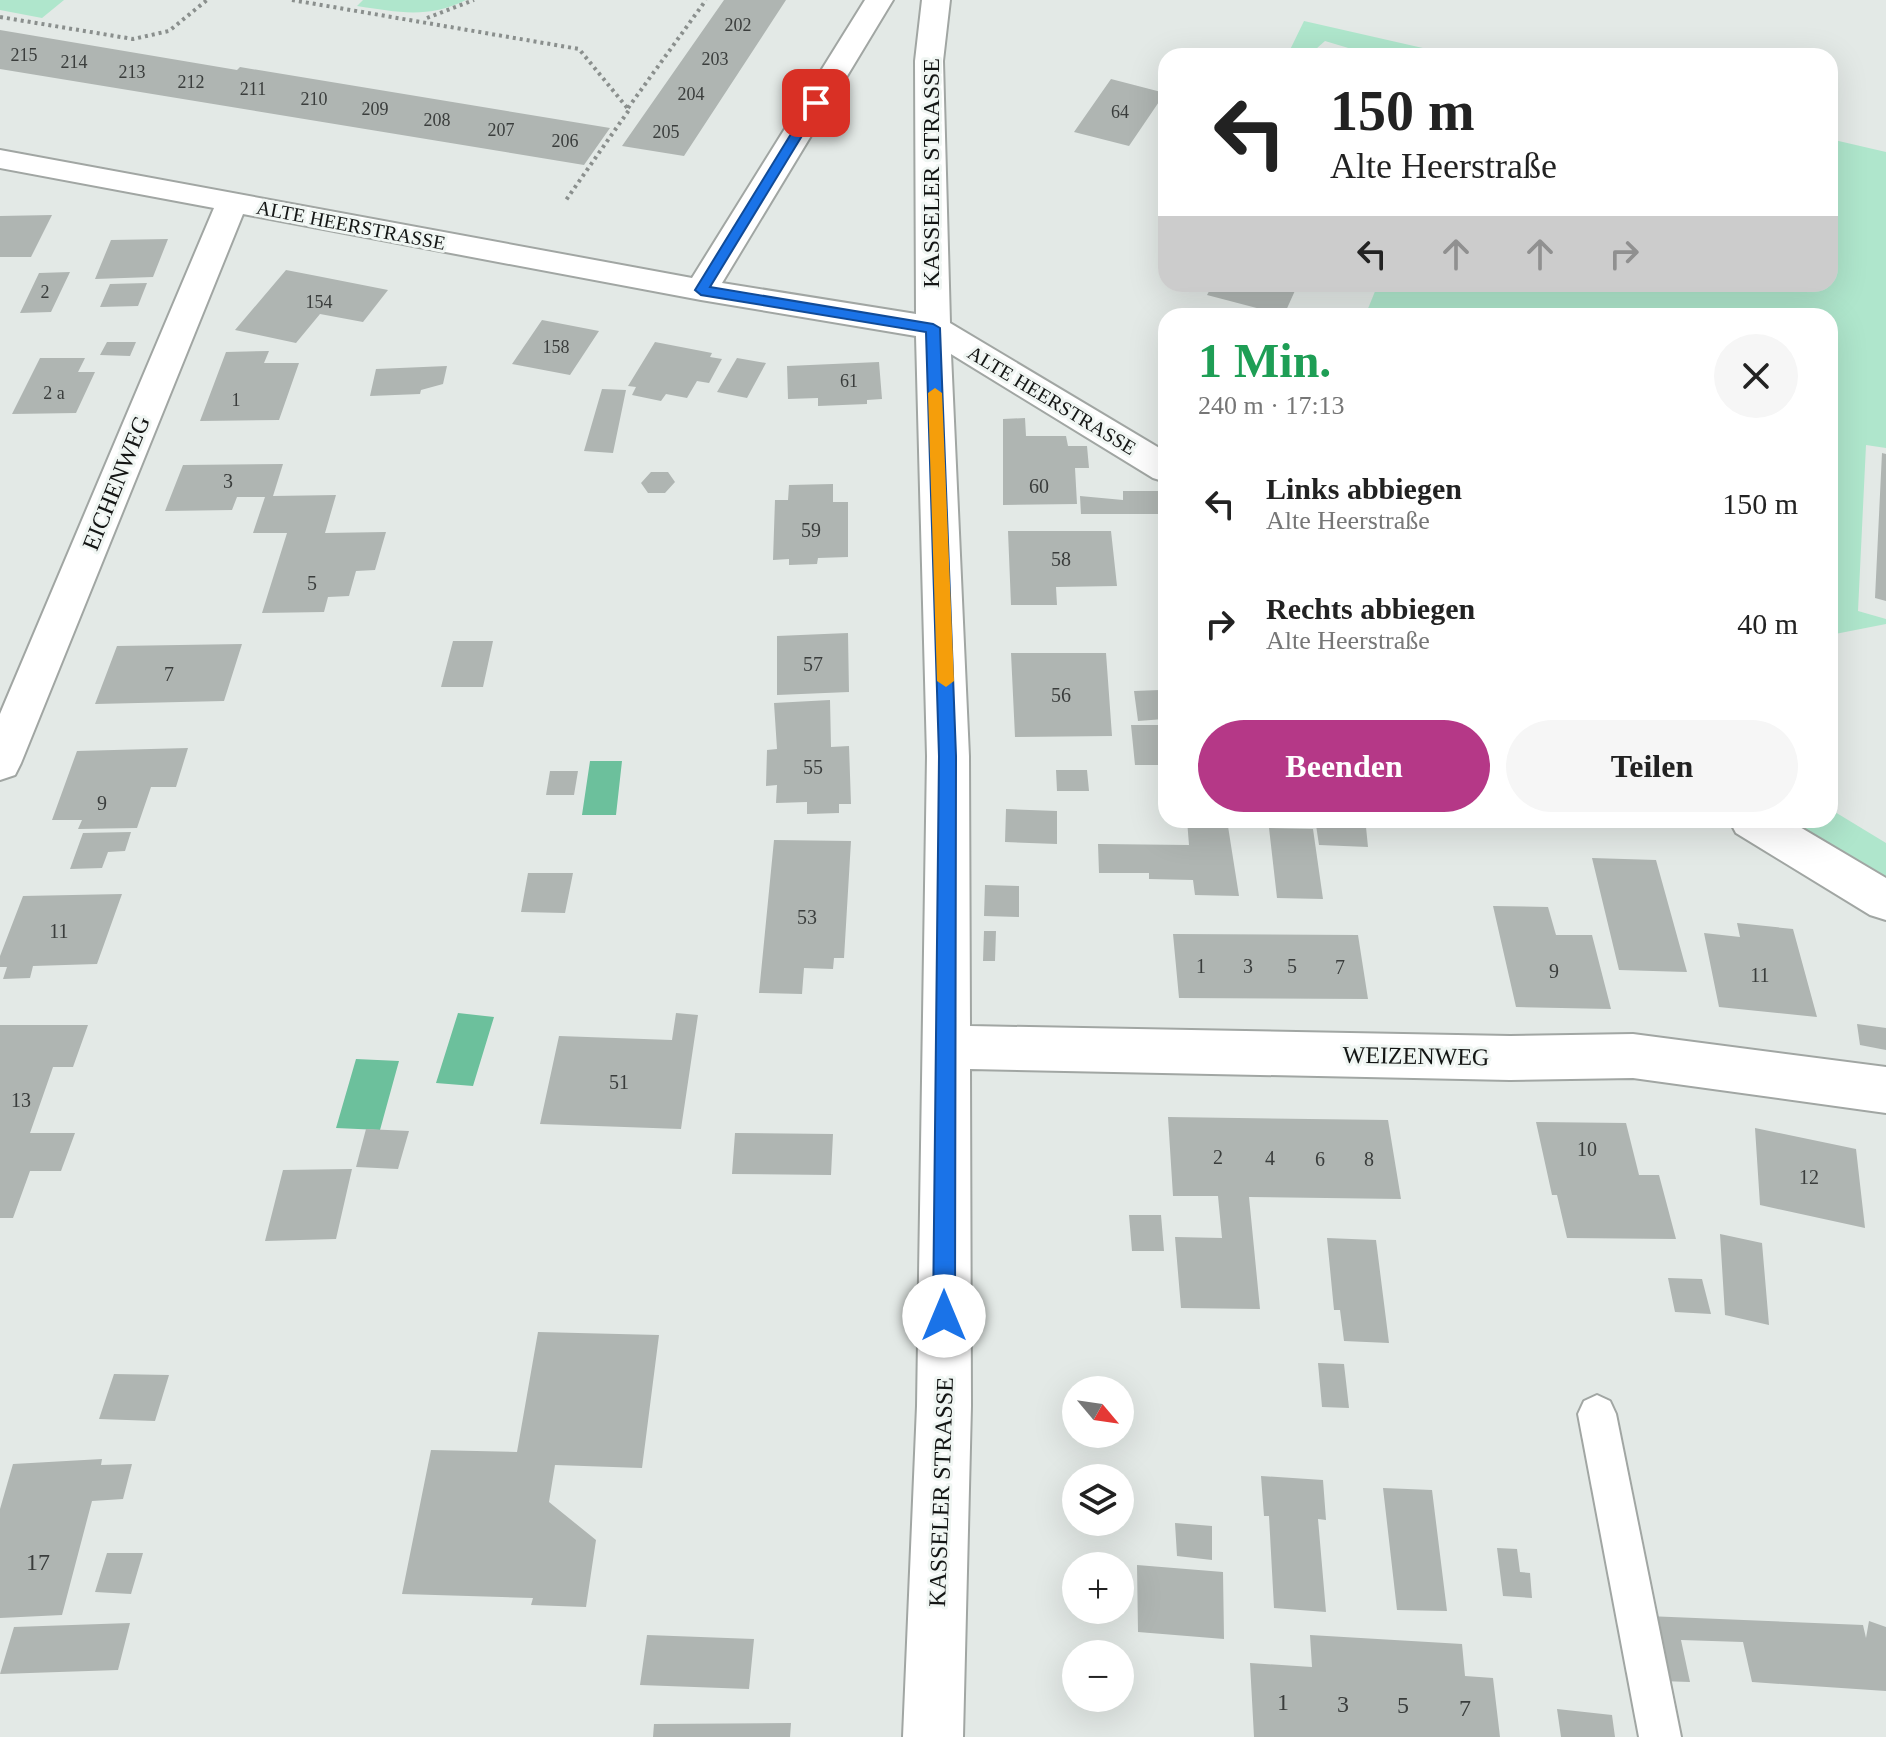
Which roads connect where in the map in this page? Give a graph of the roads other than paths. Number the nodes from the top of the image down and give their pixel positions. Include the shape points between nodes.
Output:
1 (879, 0) edge
2 (936, 0) edge
3 (0, 159) edge
4 (232, 203) junction
5 (701, 290) junction
6 (933, 328) junction
7 (1158, 464) edge
8 (0, 763) edge
9 (1764, 828) edge
10 (1886, 901) edge
11 (944, 1047) junction
12 (1886, 1090) edge
13 (1597, 1414) dead end
14 (933, 1737) edge
15 (1660, 1737) edge

1 - 5 street
2 - 6 street, KASSELER STRASSE via 929,61
3 - 4 street, ALTE HEERSTRASSE
4 - 5 street, ALTE HEERSTRASSE
4 - 8 street, EICHENWEG
5 - 6 street, ALTE HEERSTRASSE
6 - 7 street, ALTE HEERSTRASSE
6 - 11 street, KASSELER STRASSE via 948,756
9 - 10 street
11 - 12 street, WEIZENWEG via 1633,1056
11 - 14 street, KASSELER STRASSE via 944,1406
13 - 15 lane

